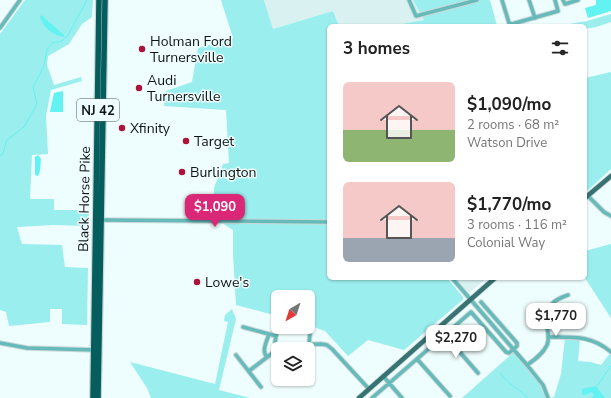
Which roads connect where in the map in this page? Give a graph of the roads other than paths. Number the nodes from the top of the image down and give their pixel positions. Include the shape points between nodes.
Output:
1 (20, 0) edge
2 (99, 0) edge
3 (105, 0) edge
4 (409, 0) edge
5 (478, 0) edge
6 (502, 0) edge
7 (529, 0) edge
8 (555, 0) edge
9 (563, 0) edge
10 (578, 0) edge
11 (535, 18) junction
12 (0, 28) edge
13 (98, 89) junction
14 (103, 106) junction
15 (611, 176) edge
16 (587, 196) edge
17 (587, 198) edge
18 (611, 216) edge
19 (98, 220) junction
20 (327, 222) edge
21 (454, 280) edge
22 (493, 280) edge
23 (568, 295) dead end
24 (470, 300) junction
25 (481, 302) dead end
26 (491, 314) junction
27 (486, 318) junction
28 (480, 323) junction
29 (243, 327) dead end
30 (269, 334) junction
31 (310, 334) dead end
32 (444, 335) junction
33 (276, 336) joint
34 (548, 337) junction
35 (274, 342) dead end
36 (307, 342) edge
37 (0, 343) edge
38 (315, 344) edge
39 (96, 350) junction
40 (514, 350) junction
41 (611, 352) edge
42 (236, 354) dead end
43 (271, 355) edge
44 (267, 357) junction
45 (417, 359) junction
46 (527, 366) junction
47 (249, 371) junction
48 (478, 373) dead end
49 (383, 376) junction
50 (389, 383) junction
51 (261, 387) dead end
52 (369, 389) junction
53 (450, 396) dead end
54 (93, 398) edge
55 (98, 398) edge
56 (359, 398) edge
57 (372, 398) edge
58 (402, 398) edge
59 (548, 398) edge

1 - 12 street
2 - 13 highway, Black Horse Pike / NJ 42
3 - 14 highway, Black Horse Pike / NJ 42
4 - 5 street via 416,16
6 - 11 street via 509,23
7 - 11 street
8 - 11 street via 558,11
9 - 10 street via 565,4
13 - 14 highway via 102,93
13 - 19 highway, Black Horse Pike / NJ 42
14 - 19 highway, Black Horse Pike / NJ 42
15 - 16 main road
17 - 18 street
19 - 20 street
19 - 39 highway, Black Horse Pike / NJ 42
21 - 24 street
22 - 24 main road
23 - 34 street via 555,301 546,312
24 - 27 street
24 - 49 main road
25 - 26 street
26 - 27 street
26 - 40 street via 517,343
27 - 28 street
27 - 40 street
28 - 32 street via 471,312
28 - 40 street via 506,352
29 - 30 street
30 - 33 street
30 - 44 street via 264,351
31 - 36 street
32 - 45 street
32 - 48 street
33 - 35 street
34 - 41 street via 584,338
34 - 46 street via 547,345
37 - 39 street via 27,348
38 - 52 street via 327,345 332,349
39 - 54 highway, Black Horse Pike / NJ 42
39 - 55 highway, Black Horse Pike / NJ 42
40 - 46 street
42 - 47 street
43 - 44 street
44 - 47 street
45 - 50 street
45 - 53 street
46 - 59 street via 543,386
47 - 51 street
49 - 50 street
49 - 52 main road
50 - 57 street
50 - 58 street
52 - 56 main road

